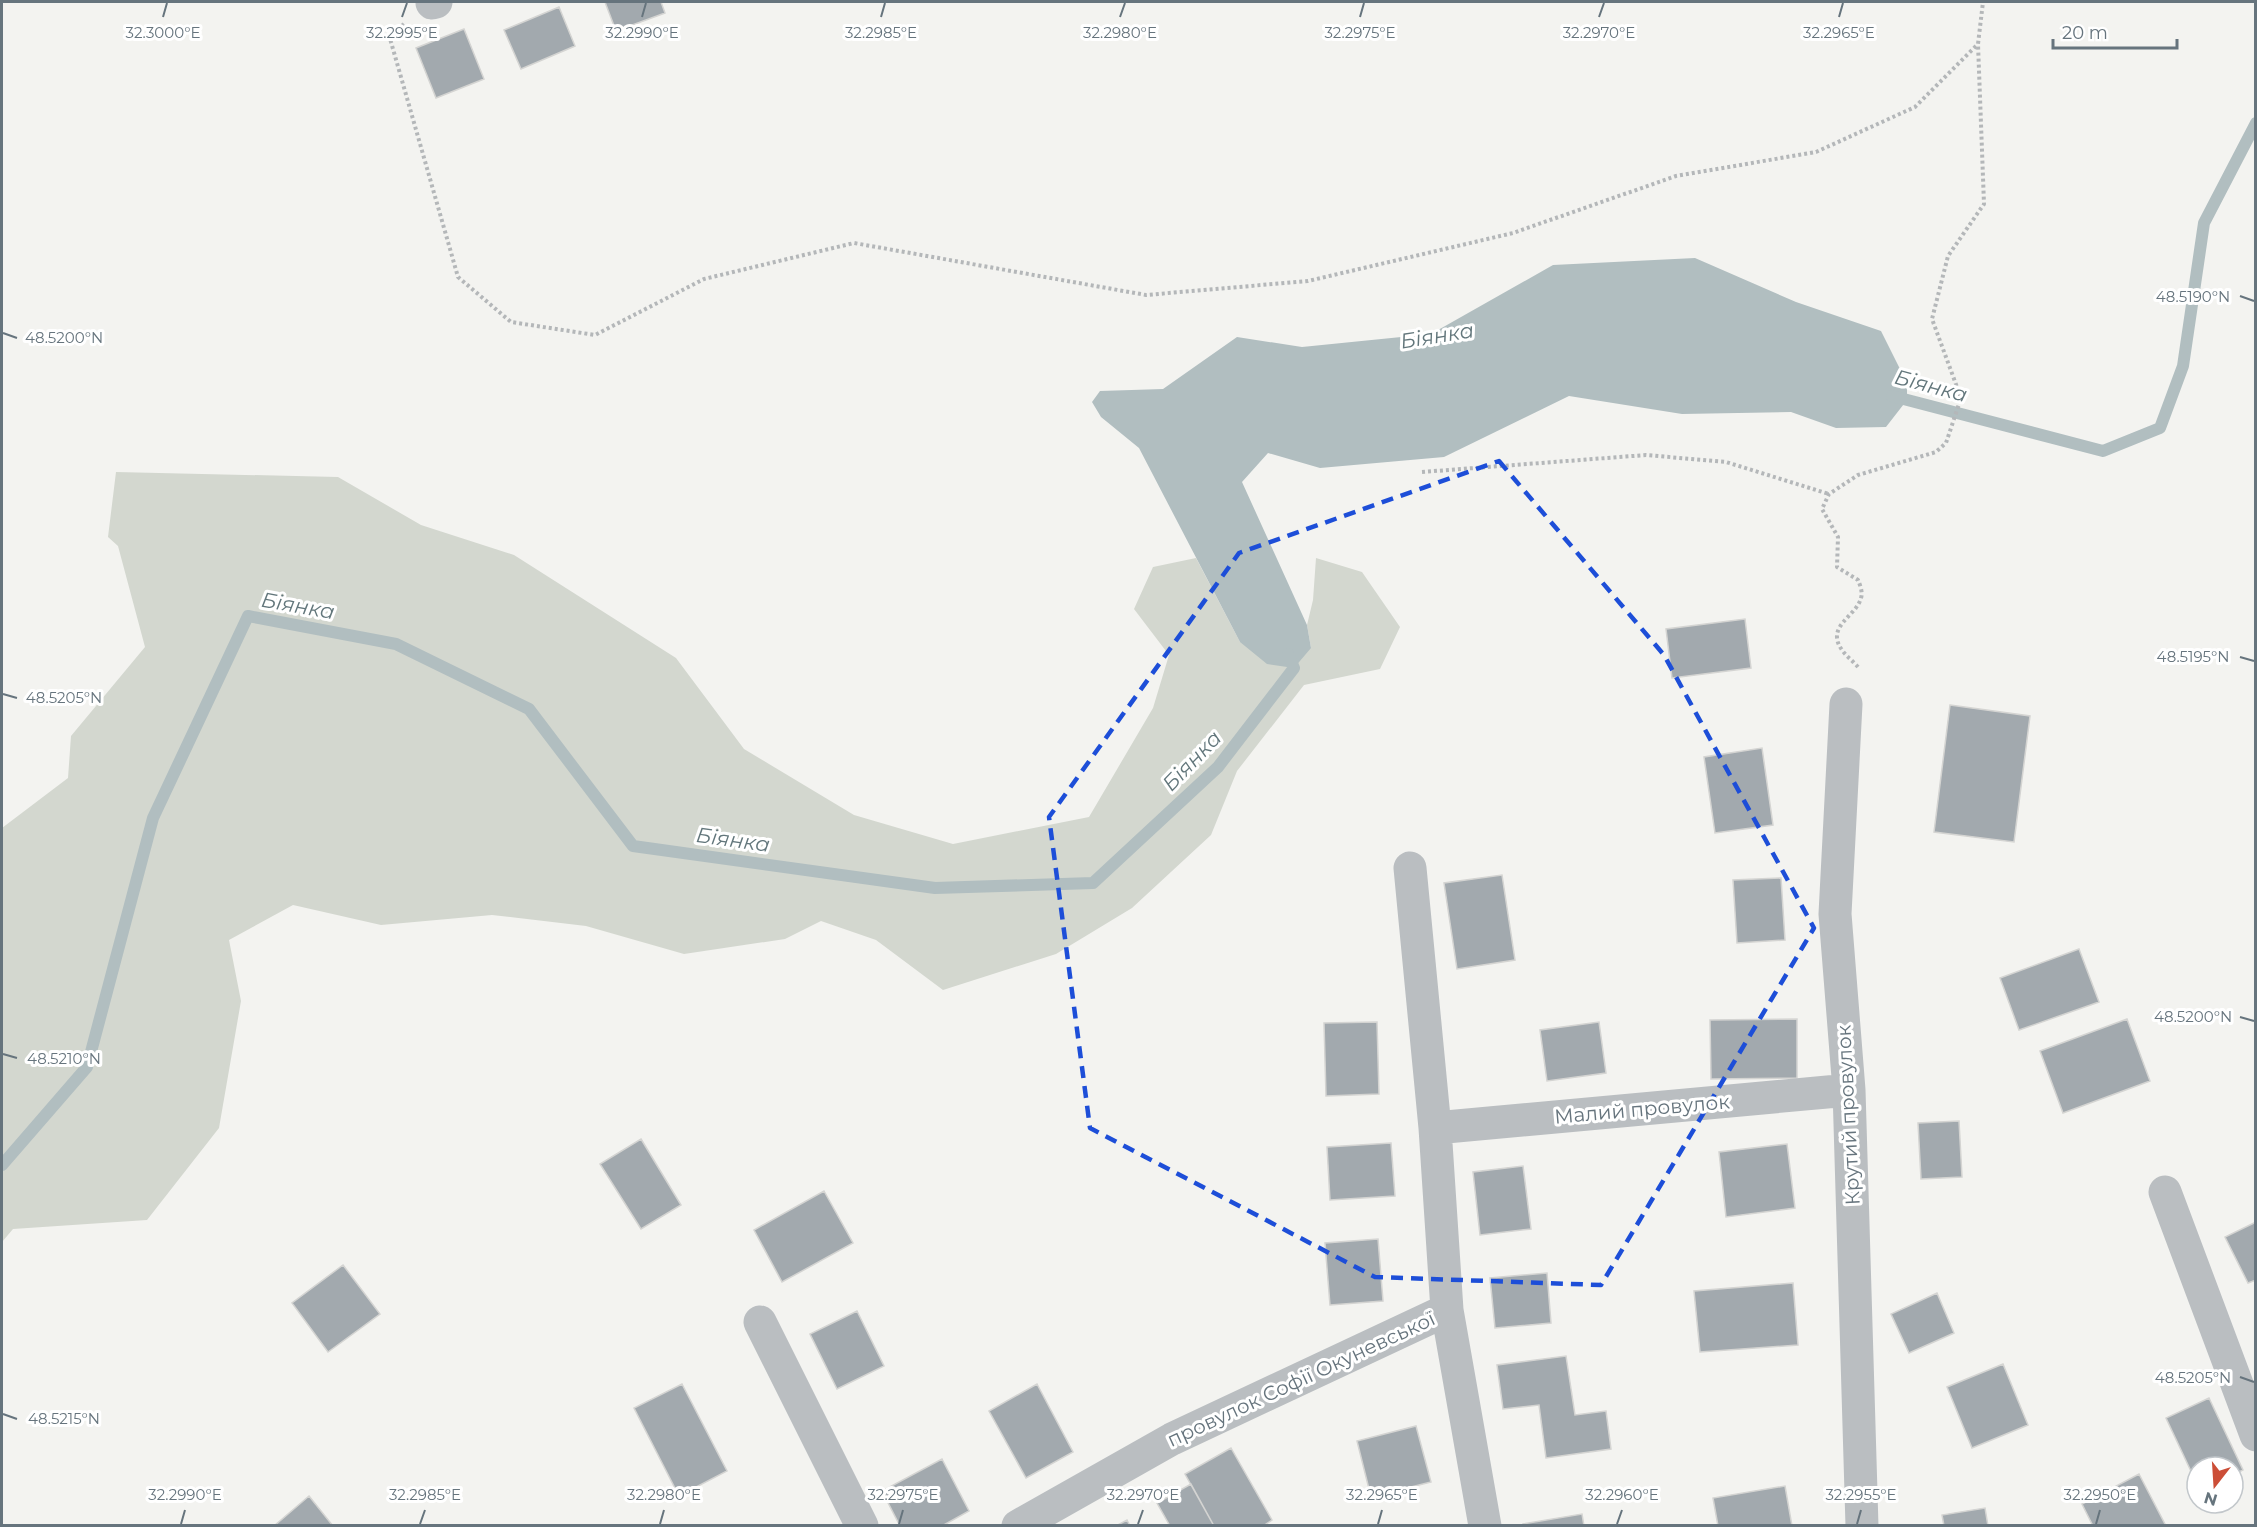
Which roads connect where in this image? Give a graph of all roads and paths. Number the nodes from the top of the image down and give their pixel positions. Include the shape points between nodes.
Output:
1 (434, 2) edge
2 (1983, 2) edge
3 (1978, 44) junction
4 (1422, 472) dead end
5 (1829, 494) junction
6 (1858, 666) dead end
7 (1846, 704) dead end
8 (1410, 868) dead end
9 (1849, 1090) junction
10 (1435, 1128) junction
11 (2165, 1192) dead end
12 (1447, 1310) junction
13 (760, 1322) dead end
14 (2256, 1436) edge
15 (862, 1526) edge
16 (1018, 1526) edge
17 (1485, 1526) edge
18 (1862, 1526) edge

1 - 3 path via 389,35 458,277 511,322 595,335 704,279 854,243 1146,295 1308,281 1513,233 1676,176 1816,153 1916,107
2 - 3 path
3 - 5 path via 1984,204 1948,256 1932,319 1961,399 1946,443 1936,452 1858,475
4 - 5 path via 1646,455 1726,462
5 - 6 path via 1822,509 1838,537 1837,567 1858,580 1862,595 1858,606 1840,622 1837,637 1841,650
7 - 9 street, Крутий провулок via 1835,914
8 - 10 street, провулок Софії Окуневської
9 - 10 street, Малий провулок
9 - 18 street, Крутий провулок
10 - 12 street, провулок Софії Окуневської
11 - 14 street
12 - 16 street, провулок Софії Окуневської via 1172,1439
12 - 17 street
13 - 15 street

